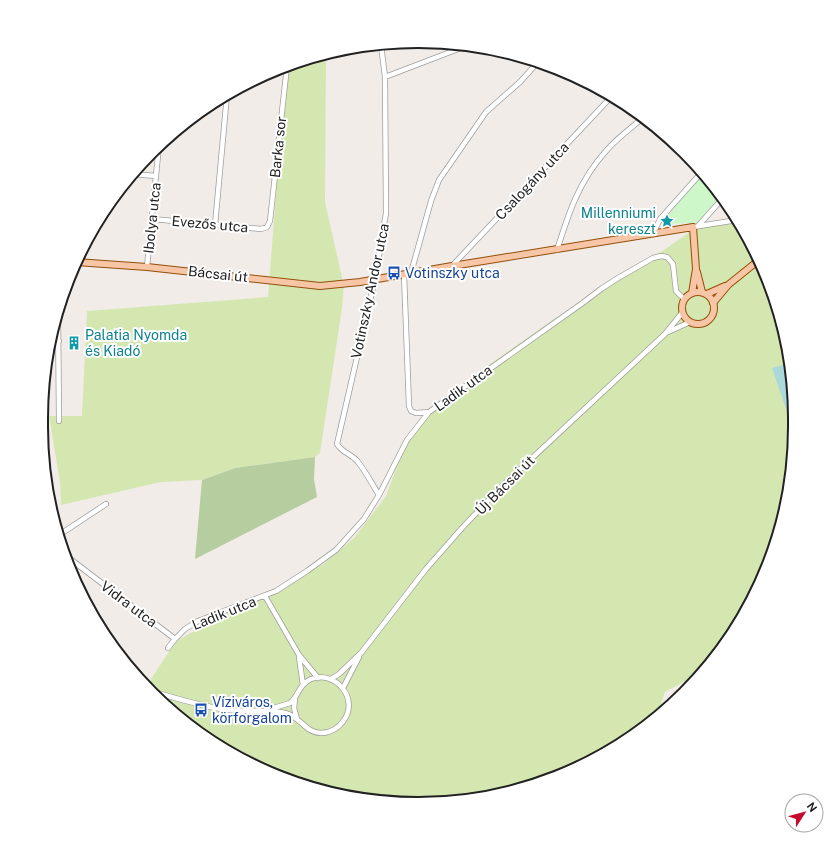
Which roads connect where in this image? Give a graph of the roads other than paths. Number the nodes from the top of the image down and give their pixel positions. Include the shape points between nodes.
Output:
1 (382, 50) edge
2 (455, 50) edge
3 (534, 67) edge
4 (286, 72) edge
5 (385, 77) junction
6 (608, 101) edge
7 (226, 102) edge
8 (639, 121) edge
9 (158, 154) edge
10 (140, 175) edge
11 (156, 176) junction
12 (698, 176) edge
13 (719, 202) edge
14 (152, 219) junction
15 (731, 221) edge
16 (215, 225) junction
17 (267, 227) joint
18 (695, 227) junction
19 (653, 234) junction
20 (557, 250) junction
21 (82, 262) edge
22 (754, 264) edge
23 (452, 266) junction
24 (147, 267) junction
25 (696, 269) junction
26 (411, 273) junction
27 (404, 274) junction
28 (375, 279) junction
29 (728, 285) junction
30 (692, 292) junction
31 (704, 293) junction
32 (684, 299) junction
33 (713, 303) junction
34 (682, 313) junction
35 (690, 322) junction
36 (58, 334) edge
37 (665, 334) junction
38 (58, 341) joint
39 (429, 412) junction
40 (59, 421) dead end
41 (379, 495) junction
42 (106, 504) dead end
43 (64, 532) edge
44 (73, 561) edge
45 (265, 596) junction
46 (175, 639) junction
47 (168, 648) dead end
48 (361, 653) junction
49 (299, 655) junction
50 (318, 678) junction
51 (331, 679) junction
52 (303, 685) junction
53 (343, 688) junction
54 (161, 694) edge
55 (295, 697) junction
56 (264, 711) junction
57 (300, 722) junction

1 - 5 street, Votinszky Andor utca
2 - 5 street
3 - 26 street via 486,112 439,180
4 - 17 street, Barka sor via 270,221
5 - 28 street, Votinszky Andor utca via 386,213
6 - 23 street, Csalogány utca
7 - 16 street
8 - 20 street via 606,150 584,180 571,207
9 - 11 street, Ibolya utca
10 - 11 street
11 - 14 street, Ibolya utca
12 - 19 street via 660,219
13 - 18 street
14 - 16 street, Evezős utca
14 - 24 street, Ibolya utca
15 - 18 street
16 - 17 street, Evezős utca via 261,229
18 - 19 main road, Bácsai út
18 - 25 main road
19 - 20 main road, Bácsai út
20 - 23 main road, Bácsai út
21 - 24 main road, Bácsai út
22 - 29 main road, Új Bácsai út
23 - 26 main road, Bácsai út
24 - 28 main road, Bácsai út via 320,286
25 - 30 main road
25 - 31 main road
26 - 27 main road, Bácsai út
27 - 28 main road, Bácsai út
27 - 39 street via 409,406 411,411 416,413
28 - 41 street, Votinszky Andor utca via 337,444 340,450 358,462
29 - 31 main road, Új Bácsai út
29 - 33 main road, Új Bácsai út
30 - 31 main road, Új Bácsai út
30 - 32 main road
31 - 33 main road
32 - 34 main road
32 - 39 street, Ladik utca via 676,291 673,264 667,257 656,256 601,289
33 - 35 main road, Új Bácsai út via 710,318 701,324
34 - 35 main road
34 - 37 street, Új Bácsai út
35 - 37 street, Új Bácsai út
36 - 38 street
37 - 48 street, Új Bácsai út via 473,516 426,570
38 - 40 street
39 - 41 street, Ladik utca via 407,440
41 - 45 street, Ladik utca via 364,519 336,550
42 - 43 street
44 - 46 street, Vidra utca
45 - 46 street, Ladik utca via 198,622 185,629
45 - 49 street, Ladik utca
46 - 47 street, Ladik utca
48 - 51 street, Új Bácsai út
48 - 53 street, Új Bácsai út
49 - 50 street, Ladik utca
49 - 52 street, Ladik utca
50 - 51 street
50 - 52 street
51 - 53 street
52 - 55 street
53 - 57 street via 349,708 338,727 318,732 306,728
54 - 56 street via 211,707
55 - 56 street via 290,704
55 - 57 street via 294,711
56 - 57 street via 286,713

